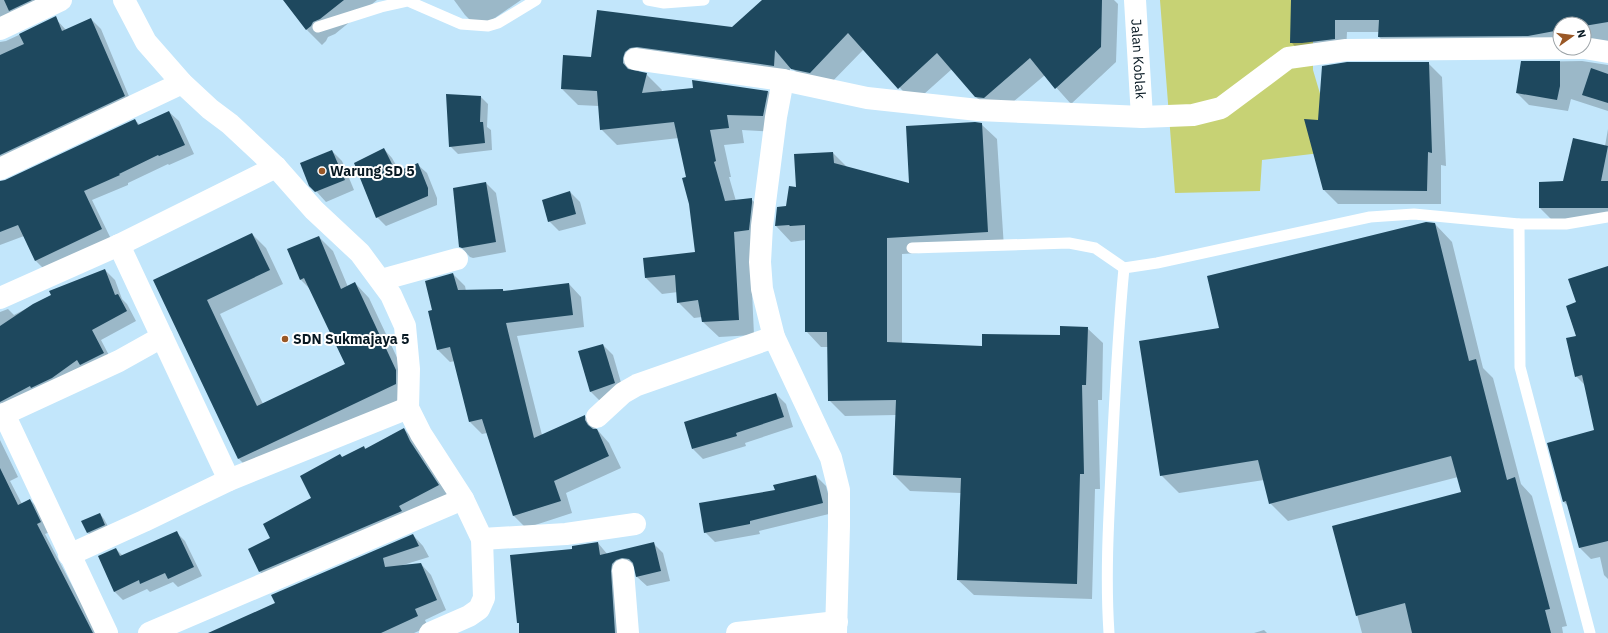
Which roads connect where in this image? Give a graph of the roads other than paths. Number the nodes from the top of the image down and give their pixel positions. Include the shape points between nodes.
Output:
1 (61, 0) edge
2 (124, 0) edge
3 (536, 0) edge
4 (648, 0) edge
5 (704, 0) edge
6 (1135, 0) edge
7 (318, 27) dead end
8 (0, 29) edge
9 (1552, 48) edge
10 (1592, 49) edge
11 (1608, 52) edge
12 (635, 59) dead end
13 (783, 80) junction
14 (182, 83) junction
15 (1142, 117) junction
16 (276, 167) junction
17 (0, 169) edge
18 (1608, 217) edge
19 (1519, 224) junction
20 (119, 245) junction
21 (912, 248) dead end
22 (456, 260) dead end
23 (1124, 268) junction
24 (381, 280) junction
25 (0, 298) edge
26 (162, 337) junction
27 (774, 337) junction
28 (408, 408) junction
29 (2, 415) edge
30 (597, 417) dead end
31 (229, 480) junction
32 (463, 499) junction
33 (635, 524) dead end
34 (482, 539) junction
35 (69, 555) junction
36 (623, 570) dead end
37 (837, 627) edge
38 (107, 633) edge
39 (149, 633) edge
40 (430, 633) edge
41 (628, 633) edge
42 (737, 633) edge
43 (1109, 633) edge
44 (1590, 633) edge

1 - 8 street
2 - 14 street via 146,42
3 - 7 lane via 498,23 488,26 461,24 408,1
4 - 5 lane via 664,3
6 - 15 street, Jalan Koblak
9 - 15 street via 1346,50 1288,58 1221,108 1193,115
10 - 11 street
12 - 13 street
13 - 15 street via 867,98 947,107
13 - 27 street via 776,117 760,255 762,289
14 - 16 street
14 - 17 street
16 - 20 street
16 - 24 street via 314,210 360,253
18 - 19 lane via 1566,224
19 - 23 lane via 1414,214 1370,217
19 - 44 lane via 1520,367
20 - 25 street
20 - 26 street
21 - 23 lane via 1069,243 1094,248
22 - 24 street
23 - 43 lane via 1119,315 1110,504 1107,611
24 - 28 street via 405,326 409,369
26 - 29 street via 119,361
26 - 31 street
27 - 30 street via 637,385 623,393
27 - 37 street via 831,458 839,490
28 - 31 street
28 - 32 street via 421,434
29 - 35 street
31 - 35 street
32 - 34 street
32 - 39 street
33 - 34 street via 566,534
34 - 40 street via 484,598 479,608 469,616
35 - 38 street
36 - 41 street
37 - 42 street

